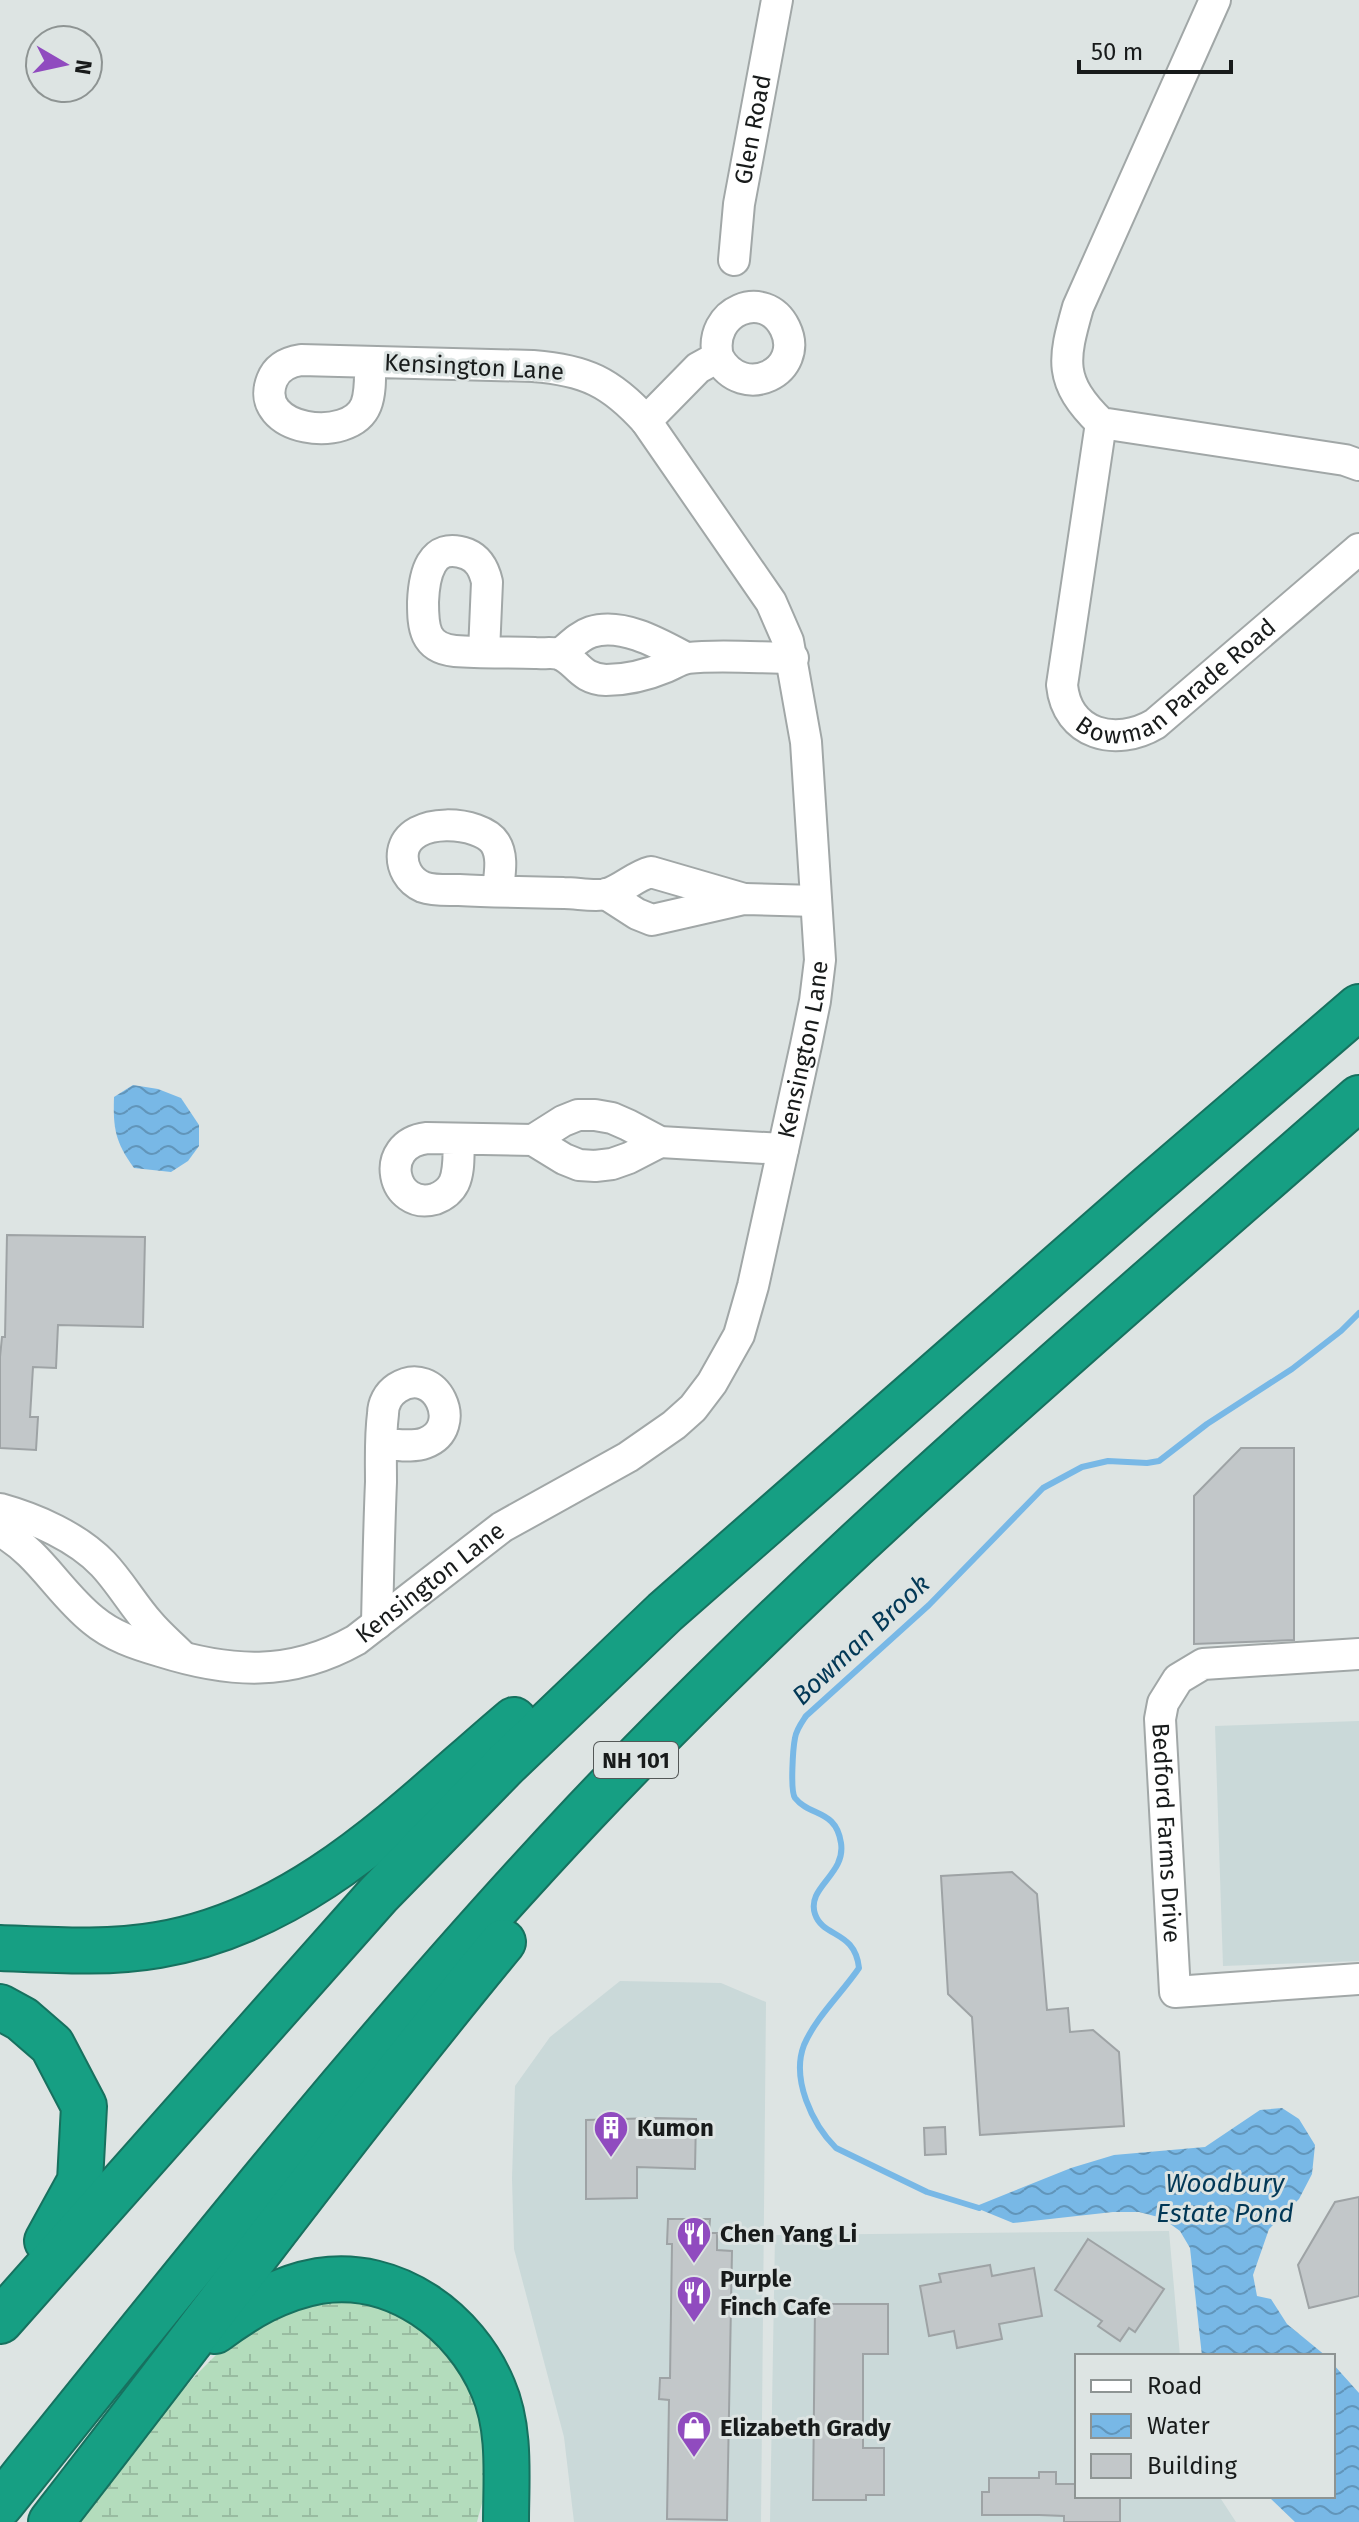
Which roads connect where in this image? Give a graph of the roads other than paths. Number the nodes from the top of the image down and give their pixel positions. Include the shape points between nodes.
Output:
1 (777, 0) edge
2 (1215, 0) edge
3 (734, 260) dead end
4 (718, 357) dead end
5 (370, 362) dead end
6 (646, 421) junction
7 (1101, 423) junction
8 (1359, 465) edge
9 (1359, 549) edge
10 (484, 652) dead end
11 (560, 654) junction
12 (686, 658) junction
13 (793, 658) junction
14 (498, 891) dead end
15 (606, 894) junction
16 (744, 899) junction
17 (816, 901) junction
18 (1359, 1007) edge
19 (1359, 1098) edge
20 (459, 1139) dead end
21 (533, 1140) junction
22 (660, 1142) junction
23 (783, 1149) junction
24 (382, 1444) dead end
25 (0, 1509) edge
26 (886, 1515) junction
27 (0, 1531) edge
28 (665, 1612) junction
29 (377, 1624) junction
30 (1359, 1654) edge
31 (184, 1658) junction
32 (0, 1948) edge
33 (1359, 1979) edge
34 (0, 2007) edge
35 (0, 2301) edge
36 (0, 2321) edge
37 (181, 2357) junction
38 (506, 2501) edge
39 (0, 2505) edge
40 (51, 2522) edge
41 (490, 2522) edge

1 - 3 street, Glen Road via 739,204
2 - 7 street via 1078,307 1066,357 1080,402
4 - 6 street via 698,368
5 - 6 street, Kensington Lane via 559,368 612,388
6 - 13 street, Kensington Lane via 771,602
7 - 8 street
7 - 9 street, Bowman Parade Road via 1062,685 1064,702 1081,724 1124,736 1155,724
10 - 11 street
11 - 12 street via 579,671 599,679 643,675
11 - 12 street via 581,637 601,630 645,638
12 - 13 street
13 - 17 street, Kensington Lane via 806,742
14 - 15 street
15 - 16 street via 651,872
15 - 16 street via 652,920
16 - 17 street
17 - 23 street, Kensington Lane via 820,960 815,1001
18 - 28 highway
19 - 26 highway, NH 101
20 - 21 street
21 - 22 street via 564,1159 595,1166 621,1161
21 - 22 street via 563,1121 595,1115 620,1121
22 - 23 street
23 - 29 street, Kensington Lane via 739,1335 695,1405 652,1442 502,1527
24 - 29 street
25 - 31 street via 92,1554
26 - 37 highway via 836,1580 548,1888 402,2066
26 - 39 highway, NH 101 via 656,1739 443,1967
27 - 31 street, Kensington Lane via 41,1564 101,1626
28 - 32 highway via 571,1670 349,1860 269,1910 231,1926 156,1945
28 - 36 highway via 378,1895
29 - 31 street, Kensington Lane via 334,1653 283,1667 233,1668
30 - 33 street, Bedford Farms Drive via 1203,1664 1178,1679 1160,1719 1175,1992
34 - 35 highway via 52,2045 84,2106 80,2181 53,2232
37 - 38 highway via 244,2309 318,2281 354,2280 416,2299 474,2350 494,2390 503,2424
37 - 40 highway
38 - 41 highway

